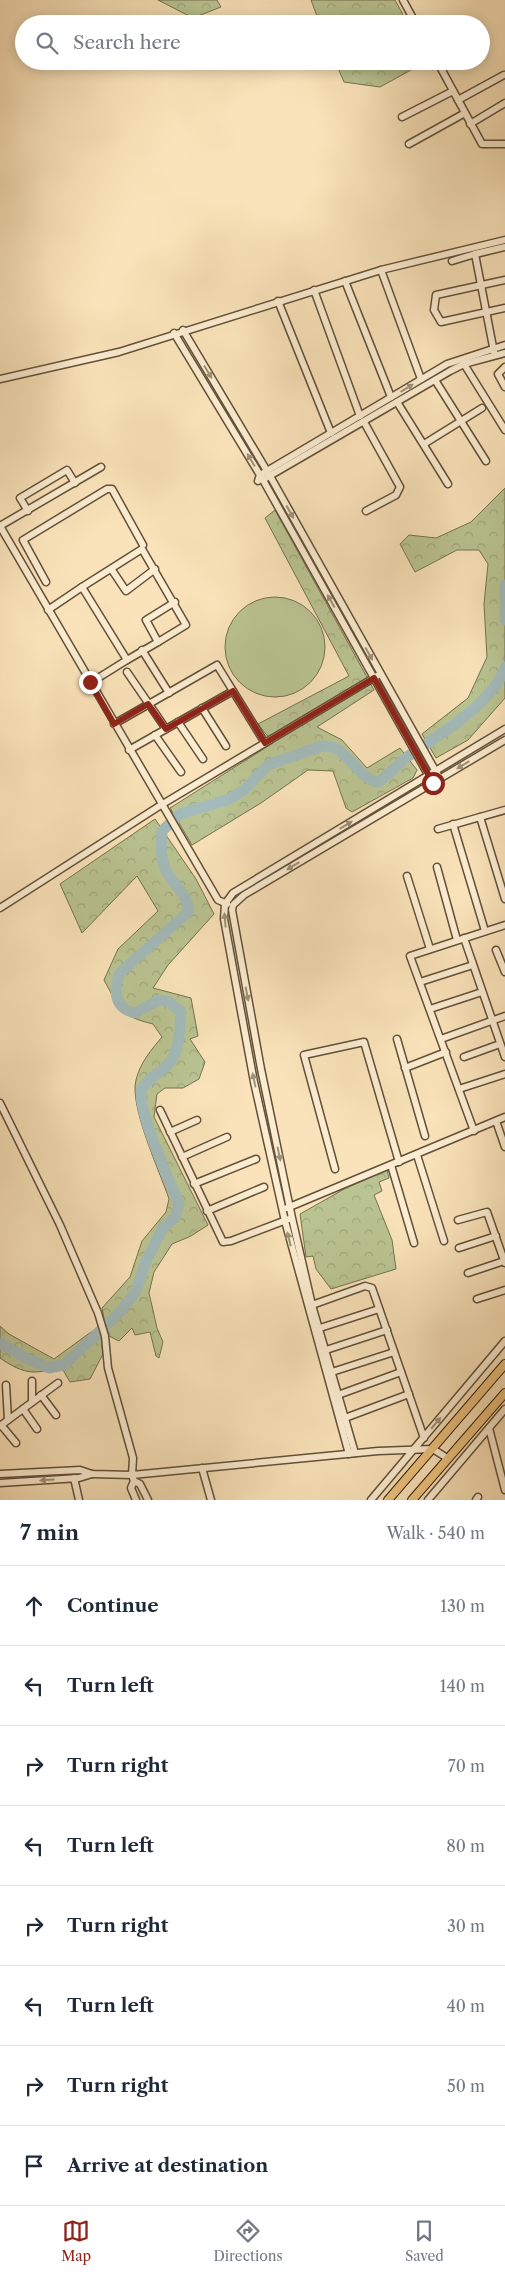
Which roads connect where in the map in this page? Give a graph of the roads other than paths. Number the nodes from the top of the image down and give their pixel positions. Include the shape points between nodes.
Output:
1 (404, 0) edge
2 (412, 15) edge
3 (442, 70) edge
4 (504, 75) edge
5 (453, 91) junction
6 (458, 100) junction
7 (505, 103) edge
8 (465, 113) junction
9 (402, 117) dead end
10 (470, 124) junction
11 (409, 144) dead end
12 (505, 144) edge
13 (505, 240) edge
14 (505, 247) edge
15 (475, 254) junction
16 (452, 261) dead end
17 (381, 270) junction
18 (505, 280) edge
19 (345, 281) junction
20 (480, 286) junction
21 (314, 290) junction
22 (278, 301) junction
23 (505, 308) edge
24 (484, 312) junction
25 (183, 330) junction
26 (174, 333) junction
27 (505, 345) edge
28 (494, 352) junction
29 (505, 353) edge
30 (459, 364) junction
31 (505, 367) edge
32 (422, 379) junction
33 (0, 380) edge
34 (435, 380) junction
35 (505, 388) edge
36 (394, 400) junction
37 (482, 408) dead end
38 (362, 419) junction
39 (461, 422) junction
40 (505, 430) edge
41 (331, 433) junction
42 (424, 444) junction
43 (486, 461) dead end
44 (101, 467) dead end
45 (265, 476) junction
46 (75, 483) junction
47 (448, 484) dead end
48 (28, 511) junction
49 (366, 511) dead end
50 (0, 526) edge
51 (143, 545) dead end
52 (39, 569) junction
53 (155, 569) junction
54 (112, 570) junction
55 (28, 574) junction
56 (46, 582) dead end
57 (82, 587) junction
58 (175, 602) junction
59 (48, 610) junction
60 (158, 642) junction
61 (142, 650) junction
62 (127, 660) junction
63 (127, 672) dead end
64 (377, 676) junction
65 (90, 682) junction
66 (233, 691) junction
67 (169, 693) junction
68 (148, 704) junction
69 (202, 708) junction
70 (178, 722) junction
71 (114, 724) junction
72 (166, 729) junction
73 (505, 729) edge
74 (410, 733) junction
75 (155, 735) junction
76 (505, 740) edge
77 (265, 743) junction
78 (226, 746) dead end
79 (129, 750) junction
80 (203, 759) dead end
81 (435, 771) junction
82 (181, 772) dead end
83 (428, 775) junction
84 (440, 779) junction
85 (433, 783) junction
86 (161, 805) junction
87 (505, 810) edge
88 (480, 816) junction
89 (453, 824) junction
90 (438, 829) dead end
91 (437, 867) dead end
92 (407, 876) dead end
93 (505, 899) edge
94 (225, 904) junction
95 (234, 905) junction
96 (0, 908) edge
97 (505, 925) edge
98 (485, 931) junction
99 (460, 939) junction
100 (430, 949) junction
101 (496, 950) dead end
102 (473, 965) junction
103 (505, 972) edge
104 (420, 982) junction
105 (482, 992) junction
106 (430, 1010) junction
107 (505, 1016) edge
108 (492, 1021) junction
109 (397, 1039) dead end
110 (441, 1039) junction
111 (500, 1044) junction
112 (446, 1052) junction
113 (464, 1057) dead end
114 (505, 1057) edge
115 (405, 1068) junction
116 (505, 1074) edge
117 (459, 1089) junction
118 (0, 1103) edge
119 (160, 1110) dead end
120 (505, 1117) edge
121 (197, 1120) dead end
122 (496, 1121) junction
123 (474, 1131) junction
124 (170, 1132) junction
125 (425, 1136) dead end
126 (227, 1137) dead end
127 (505, 1147) edge
128 (417, 1155) junction
129 (182, 1157) junction
130 (256, 1158) dead end
131 (399, 1162) junction
132 (391, 1165) junction
133 (335, 1169) dead end
134 (194, 1184) junction
135 (264, 1187) dead end
136 (290, 1207) junction
137 (283, 1210) junction
138 (207, 1211) junction
139 (292, 1218) junction
140 (458, 1220) dead end
141 (285, 1221) junction
142 (496, 1236) junction
143 (444, 1241) dead end
144 (414, 1243) dead end
145 (459, 1248) dead end
146 (505, 1262) edge
147 (468, 1273) dead end
148 (505, 1290) edge
149 (477, 1299) dead end
150 (312, 1305) junction
151 (379, 1309) junction
152 (320, 1328) junction
153 (387, 1330) junction
154 (505, 1341) edge
155 (326, 1350) junction
156 (394, 1352) junction
157 (505, 1364) edge
158 (332, 1372) junction
159 (401, 1372) junction
160 (32, 1381) dead end
161 (58, 1383) dead end
162 (6, 1384) dead end
163 (505, 1393) edge
164 (409, 1394) junction
165 (41, 1395) junction
166 (338, 1395) junction
167 (32, 1402) junction
168 (22, 1409) junction
169 (505, 1409) edge
170 (56, 1414) dead end
171 (345, 1418) junction
172 (8, 1420) junction
173 (1, 1425) edge
174 (489, 1428) junction
175 (37, 1429) dead end
176 (424, 1438) junction
177 (16, 1442) dead end
178 (433, 1449) junction
179 (414, 1450) junction
180 (352, 1454) junction
181 (448, 1458) junction
182 (202, 1468) junction
183 (502, 1471) edge
184 (0, 1474) edge
185 (92, 1474) junction
186 (74, 1478) junction
187 (133, 1478) junction
188 (0, 1482) edge
189 (505, 1490) edge
190 (79, 1500) edge
191 (136, 1500) edge
192 (148, 1500) edge
193 (211, 1500) edge
194 (371, 1500) edge
195 (388, 1500) edge
196 (412, 1500) edge
197 (428, 1500) edge

1 - 2 street
3 - 5 street
4 - 6 street
5 - 6 street
5 - 9 street
6 - 8 street
7 - 10 street
8 - 10 street
8 - 11 street
10 - 12 street via 482,144
13 - 17 street
14 - 15 street
15 - 16 street
15 - 20 street
17 - 19 street
17 - 32 street
18 - 20 street
19 - 21 street
19 - 36 street
20 - 24 street
20 - 24 street via 436,295 434,310 441,322
21 - 22 street
21 - 38 street
22 - 25 street
22 - 41 street
23 - 24 street
24 - 28 street
25 - 26 street
25 -> 45 street
26 - 33 street via 119,352
45 -> 26 street
27 - 28 street
28 - 29 street
28 - 30 street
30 - 32 street
30 - 34 street
30 - 40 street
31 - 35 street via 498,374
36 -> 32 street
34 - 36 street
34 - 39 street
36 - 38 street
36 - 42 street
37 - 39 street
38 - 41 street
38 - 45 street
38 - 49 street via 400,487 396,495
39 - 42 street
39 - 43 street
41 - 45 street
42 - 47 street
44 - 46 street
45 - 64 street
46 - 48 street
46 - 48 street via 67,470 59,474 20,498
48 - 50 street
50 - 55 street
51 - 52 street via 110,488 26,536 23,542
52 - 55 street
52 - 56 street
53 - 54 street via 142,549
53 - 54 street via 126,591
53 - 58 street
54 - 57 street
55 - 59 street
57 - 59 street
57 - 62 street
58 - 60 street via 186,625
58 - 60 street via 146,620
59 - 65 street
60 - 61 street
61 - 62 street
61 - 67 street
62 - 65 street
63 - 68 street
64 - 74 street
64 - 77 street
65 - 71 street
66 - 67 street via 217,665
66 - 69 street
66 - 77 street
67 - 68 street
68 - 71 street
68 - 72 street
69 - 70 street
69 - 78 street
70 - 72 street
70 - 80 street
71 - 79 street
72 - 75 street
73 - 81 street
74 - 81 street
74 - 83 street
75 - 79 street
75 - 82 street
76 -> 84 street
77 - 86 street
79 - 86 street
81 - 83 street
81 - 84 street
83 - 85 street
94 -> 83 street via 233,893
84 - 85 street
85 -> 95 street via 244,895
86 - 94 street via 218,900
86 - 96 street
87 - 88 street
88 - 89 street
88 - 93 street
89 - 90 street
89 - 98 street
91 - 99 street
92 - 100 street
94 - 95 street
137 -> 94 street via 243,1028 224,919
95 -> 136 street via 232,917
97 - 98 street
98 - 99 street
99 - 100 street
99 - 102 street
100 - 104 street via 410,956
101 - 103 street
102 - 104 street
102 - 105 street
104 - 106 street
105 - 106 street
105 - 108 street
106 - 110 street
107 - 108 street
108 - 110 street
108 - 111 street
109 - 115 street
110 - 112 street
111 - 113 street
111 - 114 street
112 - 115 street
112 - 117 street
115 - 125 street
116 - 117 street
117 - 123 street
118 - 187 street via 60,1226 101,1321 108,1368 132,1458
119 - 124 street
120 - 122 street
121 - 124 street
122 - 123 street
122 - 127 street
123 - 128 street
124 - 129 street
126 - 129 street
128 - 131 street
128 - 143 street
129 - 134 street
130 - 134 street
131 - 132 street
131 - 133 street via 364,1042 304,1055
132 - 136 street
132 - 144 street
134 - 138 street
135 - 138 street
136 - 137 street
136 - 139 street
137 - 141 street
138 - 141 street via 221,1239 227,1242
139 - 141 street
139 - 150 street
140 - 142 street via 488,1212
180 -> 141 street
142 - 145 street
142 - 146 street
146 - 147 street
148 - 149 street
150 - 151 street via 368,1286 372,1288
150 - 152 street
151 - 152 street
151 - 153 street
152 - 155 street
153 - 155 street
153 - 156 street
176 -> 154 street
155 - 158 street
156 - 158 street
156 - 159 street
157 - 178 main road
158 - 166 street
159 - 164 street
159 - 166 street
160 - 167 street
161 - 165 street
162 - 172 street
163 - 181 main road
164 - 171 street
164 - 176 street
165 - 167 street
165 - 170 street
166 - 171 street
167 - 168 street
168 - 172 street
168 - 175 street
169 - 174 street
171 - 180 street
172 - 173 street
173 - 177 street
174 - 183 street
174 - 197 street
176 - 179 street
178 - 179 street
178 - 181 street
178 - 195 main road
179 - 180 street
179 - 194 street
180 - 182 street
181 - 196 main road
182 - 187 street
182 - 193 street
183 - 189 street
184 - 185 street via 80,1470
185 - 186 street
185 - 187 street
186 -> 188 street
186 - 190 street
187 - 191 street via 131,1488
187 - 192 street

